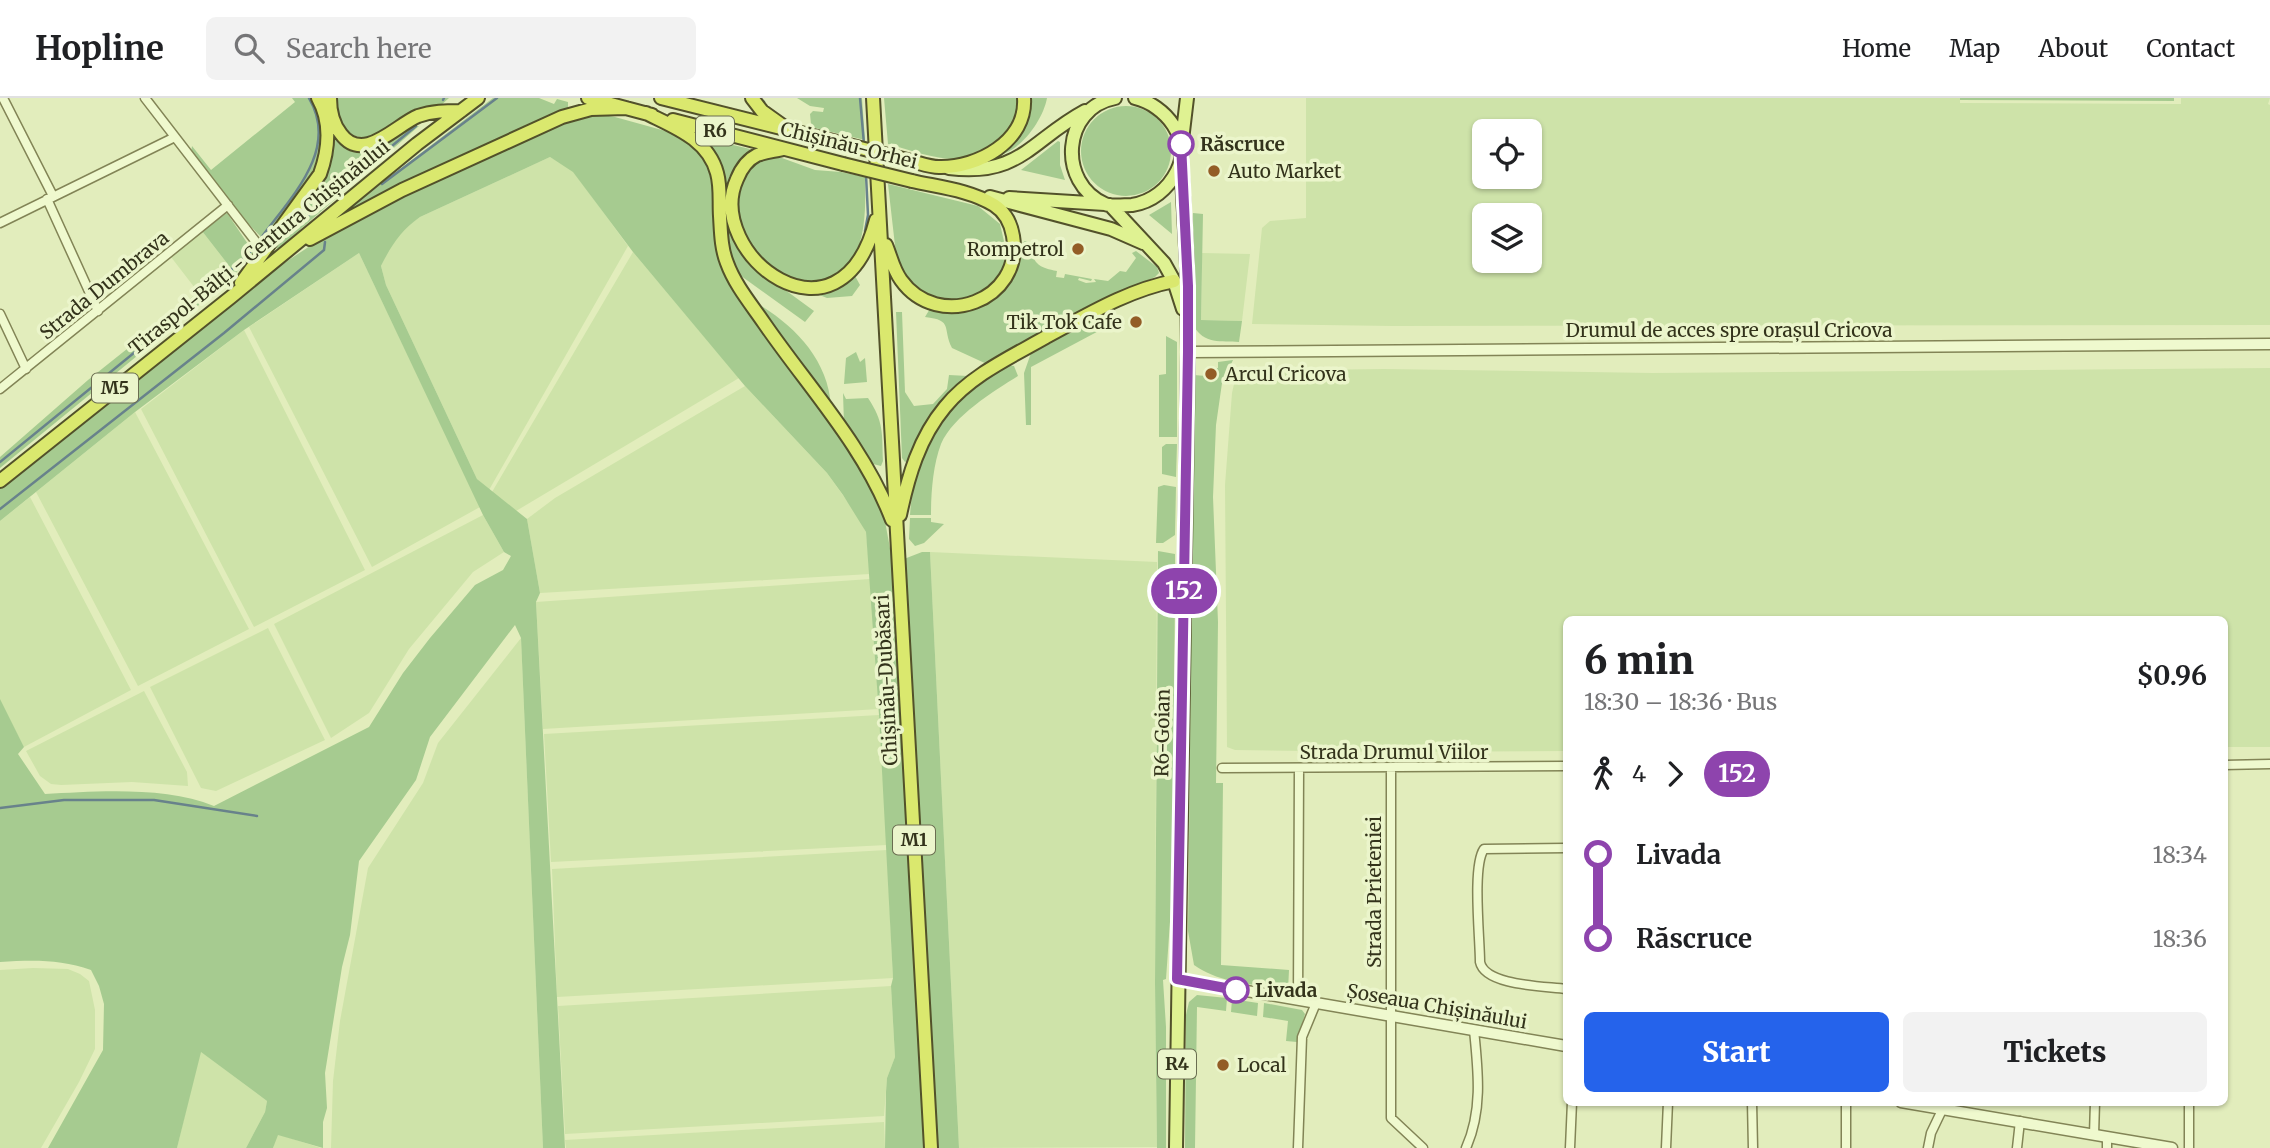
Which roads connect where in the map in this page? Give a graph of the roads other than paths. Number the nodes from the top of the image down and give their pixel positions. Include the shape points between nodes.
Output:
1 (3, 98) edge
2 (145, 98) edge
3 (318, 98) edge
4 (330, 98) edge
5 (456, 98) edge
6 (478, 98) edge
7 (588, 98) edge
8 (661, 98) edge
9 (700, 98) edge
10 (752, 98) edge
11 (874, 98) edge
12 (1024, 98) edge
13 (1135, 98) edge
14 (1187, 98) edge
15 (1103, 101) edge
16 (626, 108) junction
17 (446, 111) junction
18 (462, 111) junction
19 (646, 113) junction
20 (729, 116) junction
21 (789, 130) junction
22 (175, 137) junction
23 (417, 144) junction
24 (1181, 144) junction
25 (783, 149) junction
26 (1181, 160) junction
27 (939, 167) junction
28 (974, 195) junction
29 (50, 198) junction
30 (990, 198) junction
31 (228, 205) junction
32 (1105, 205) junction
33 (878, 209) junction
34 (1080, 221) junction
35 (0, 223) edge
36 (880, 229) junction
37 (1143, 243) junction
38 (263, 251) junction
39 (284, 253) junction
40 (1174, 281) junction
41 (231, 297) junction
42 (98, 311) junction
43 (0, 314) edge
44 (1186, 319) junction
45 (3, 326) edge
46 (2270, 344) edge
47 (1188, 352) junction
48 (26, 369) junction
49 (0, 390) edge
50 (0, 481) edge
51 (897, 533) junction
52 (2270, 764) edge
53 (2228, 765) edge
54 (1563, 766) edge
55 (1222, 768) dead end
56 (1299, 768) junction
57 (1391, 768) junction
58 (1563, 848) edge
59 (1177, 979) junction
60 (1563, 989) edge
61 (1298, 1000) junction
62 (1316, 1003) junction
63 (1390, 1016) junction
64 (1474, 1030) junction
65 (1563, 1045) edge
66 (1572, 1106) edge
67 (1668, 1106) edge
68 (1752, 1106) edge
69 (1846, 1106) edge
70 (1922, 1106) edge
71 (2095, 1106) edge
72 (2189, 1106) edge
73 (1942, 1110) junction
74 (2020, 1121) junction
75 (2094, 1135) junction
76 (2107, 1143) edge
77 (932, 1148) edge
78 (1175, 1148) edge
79 (1298, 1148) edge
80 (1423, 1148) edge
81 (1466, 1148) edge
82 (1570, 1148) edge
83 (1666, 1148) edge
84 (1753, 1148) edge
85 (1846, 1148) edge
86 (1928, 1148) edge
87 (2017, 1148) edge
88 (2172, 1148) edge
89 (2189, 1148) edge

1 - 29 street
2 - 22 street
3 - 38 highway via 327,130 323,164
4 - 17 highway via 338,131 357,145 371,144 414,118
5 - 17 highway
6 - 18 highway, Tiraspol-Bălți - Centura Chișinăului / M5
7 - 16 highway, Chișinău-Orhei / R6
8 - 20 highway, Chișinău-Orhei / R6
9 - 20 highway
10 - 21 highway
11 - 33 highway, M1
12 - 27 highway via 1020,123 1003,144 976,160
13 - 24 main road via 1161,110
14 - 24 main road
15 - 27 main road, Chișinău-Orhei / R6 via 1005,164 973,170
15 - 32 main road, R6 via 1077,128 1072,158 1081,182
16 - 19 highway, Chișinău-Orhei / R6
16 - 39 highway via 591,109 562,117 402,190
17 - 18 highway
17 - 23 highway
18 - 23 highway, Tiraspol-Bălți - Centura Chișinăului / M5
19 - 25 highway, Chișinău-Orhei / R6
19 - 51 highway via 684,131 711,158 717,173 727,264 772,335 863,460
20 - 21 highway, Chișinău-Orhei / R6
21 - 27 highway, Chișinău-Orhei / R6, bridge
22 - 29 street
22 - 31 street
23 - 39 highway, Tiraspol-Bălți - Centura Chișinăului / M5
24 - 26 main road, R6-Goian
25 - 28 highway, Chișinău-Orhei / R6, bridge
25 - 33 highway via 748,161 734,184 731,204 742,239 775,279 812,288 846,275 869,244
26 - 32 main road, Chișinău-Orhei via 1168,185 1153,198
26 - 44 main road, R6-Goian / R4
28 - 30 main road, Chișinău-Orhei
28 - 36 highway via 995,205 1006,217 1014,251 1003,282 976,302 944,306 911,292 894,269
29 - 35 street
29 - 42 street
30 - 32 main road, Chișinău-Orhei
30 - 34 main road
31 - 38 street
31 - 42 street, Strada Dumbrava
32 - 34 main road
32 - 37 main road, R6-Goian / R4
33 - 36 highway, Chișinău-Dubăsari / M1
34 - 37 main road
36 - 51 highway, Chișinău-Dubăsari / M1
37 - 40 main road, R6-Goian / R4 via 1159,257
38 - 41 highway
39 - 41 highway, Tiraspol-Bălți - Centura Chișinăului / M5
40 - 44 main road, R6-Goian / R4
40 - 51 highway via 1143,289 1093,312 1005,360 957,394 917,454
41 - 50 highway, Tiraspol-Bălți - Centura Chișinăului / M5
42 - 48 street, Strada Dumbrava
43 - 45 street
44 - 47 main road, R6-Goian / R4
45 - 48 street
46 - 47 street, Drumul de acces spre orașul Cricova
47 - 59 main road, R6-Goian / R4
48 - 49 street, Strada Dumbrava
51 - 77 highway, Chișinău-Dubăsari / M1
52 - 53 street
54 - 57 street, Strada Drumul Viilor
55 - 56 street, Strada Drumul Viilor
56 - 57 street, Strada Drumul Viilor
56 - 61 street
57 - 63 street, Strada Prieteniei
58 - 60 street via 1483,849 1478,878 1484,972 1503,980
59 - 61 street, Șoseaua Chișinăului
59 - 78 main road, R6-Goian / R4
61 - 62 street, Șoseaua Chișinăului
62 - 63 street, Șoseaua Chișinăului
62 - 79 street via 1302,1037
63 - 64 street, Șoseaua Chișinăului
63 - 80 street, Strada Prieteniei via 1391,1118
64 - 65 street, Șoseaua Chișinăului
64 - 81 street via 1477,1105 1474,1131
66 - 82 street
67 - 83 street
68 - 84 street
69 - 85 street
70 - 73 street
71 - 75 street
72 - 89 street
73 - 74 street
73 - 86 street
74 - 75 street
74 - 87 street
75 - 76 street
76 - 88 street

